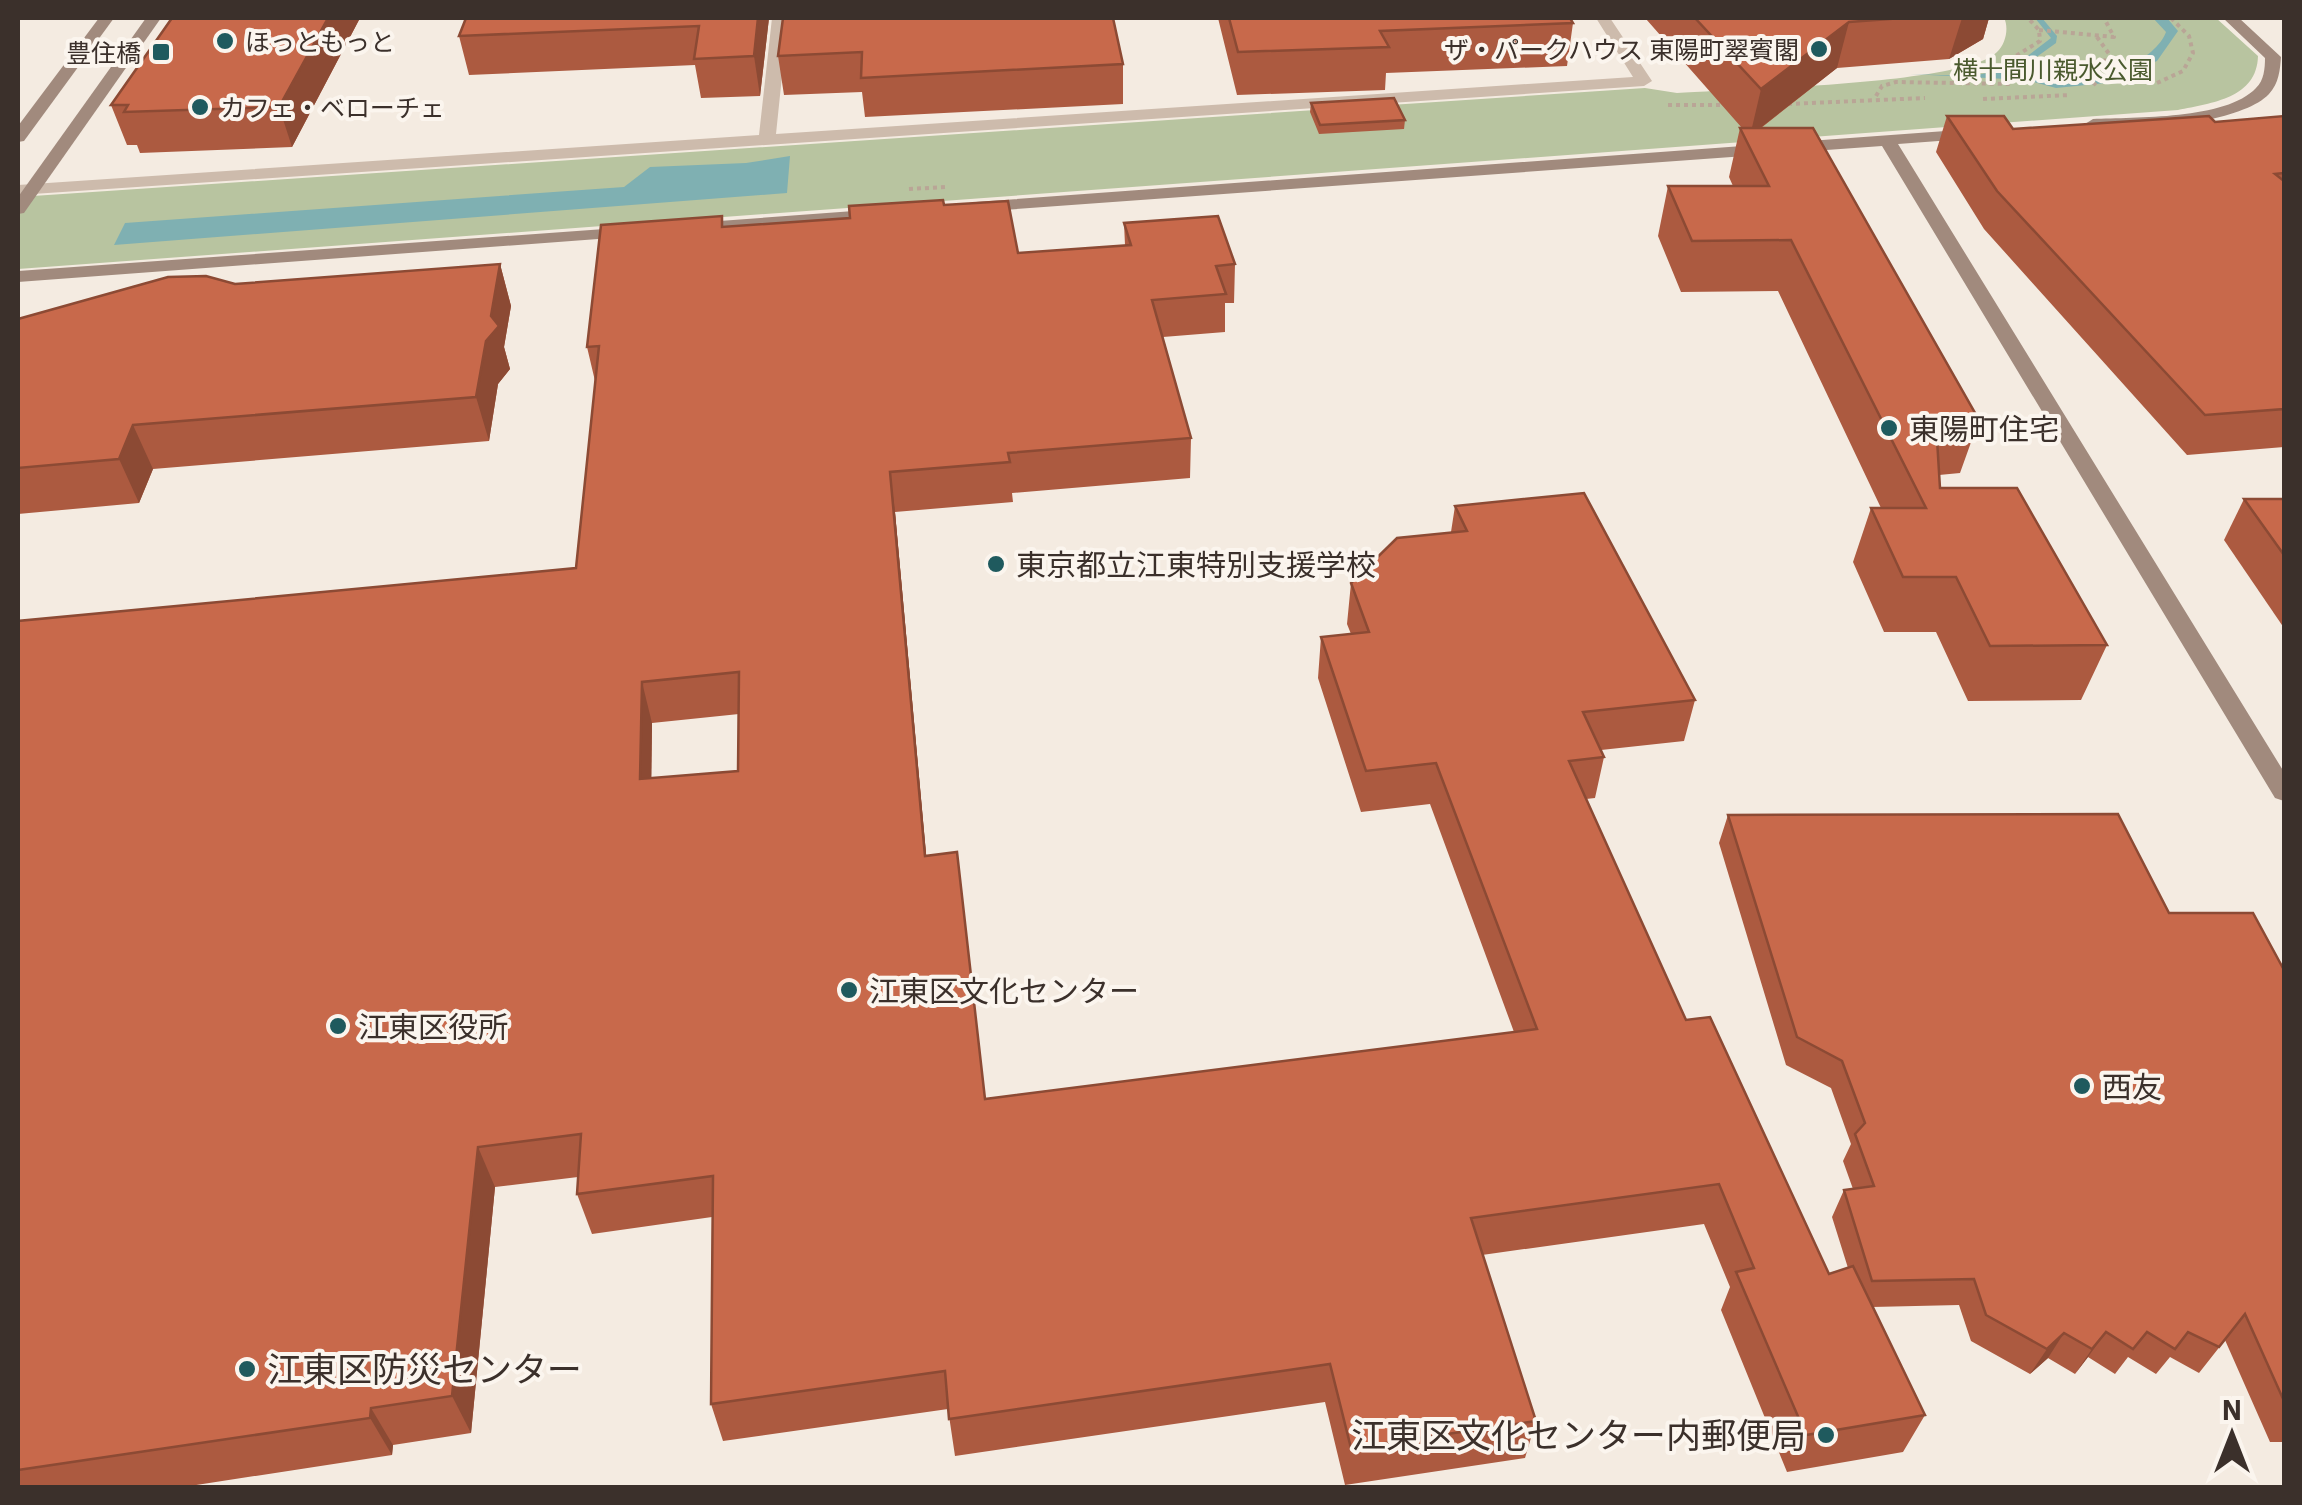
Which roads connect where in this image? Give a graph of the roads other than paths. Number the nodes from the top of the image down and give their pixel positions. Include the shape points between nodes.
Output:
1 (106, 18) edge
2 (153, 18) edge
3 (780, 18) edge
4 (1603, 18) edge
5 (2230, 18) edge
6 (2076, 126) edge
7 (2000, 132) edge
8 (18, 137) edge
9 (768, 137) junction
10 (1888, 140) junction
11 (22, 197) edge
12 (946, 210) edge
13 (906, 212) edge
14 (668, 230) edge
15 (648, 231) edge
16 (18, 278) edge
17 (2284, 792) edge

1 - 8 street
2 - 11 street
3 - 9 street
4 - 9 street via 1644,82
5 - 6 street via 2273,56 2261,93 2188,117
7 - 10 street
9 - 11 street
10 - 12 street
10 - 17 street
13 - 14 street
15 - 16 street

